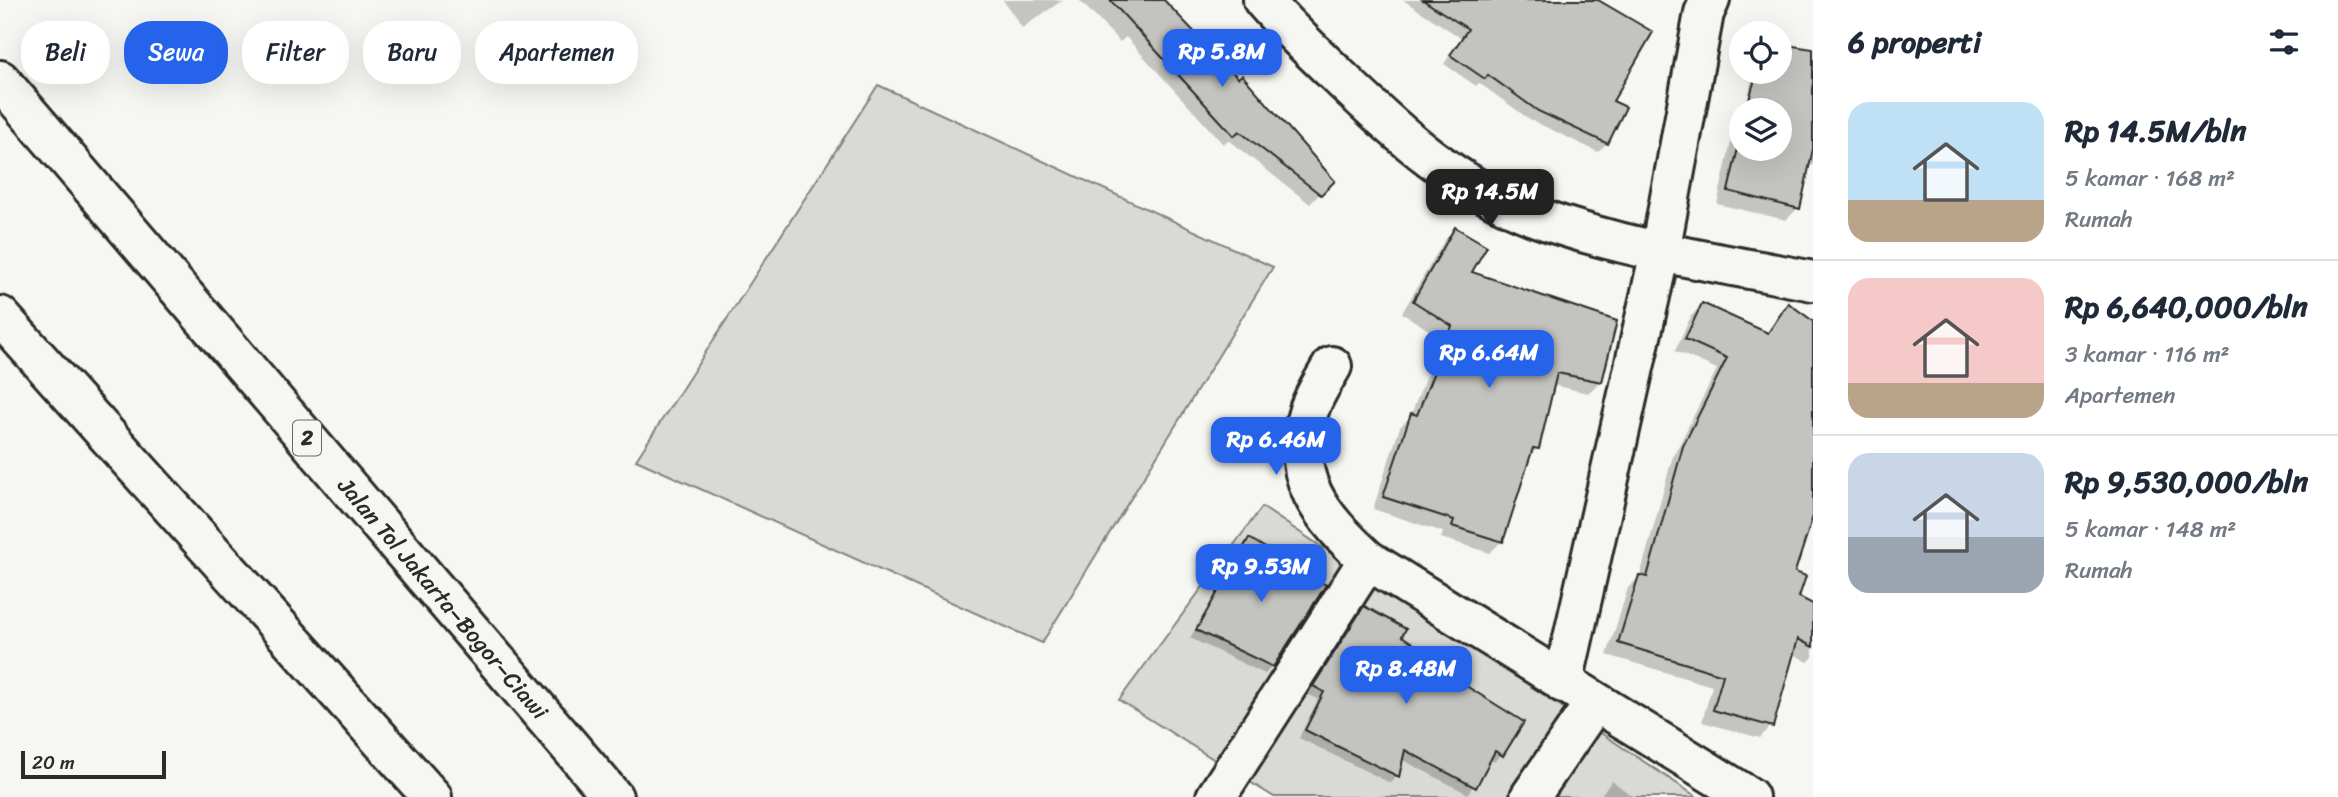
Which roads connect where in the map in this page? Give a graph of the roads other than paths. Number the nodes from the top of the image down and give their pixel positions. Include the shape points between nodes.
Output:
1 (1263, 0) edge
2 (1697, 4) edge
3 (0, 80) edge
4 (1661, 252) junction
5 (1813, 281) edge
6 (0, 316) edge
7 (1332, 366) dead end
8 (1368, 560) junction
9 (1579, 692) junction
10 (432, 797) edge
11 (613, 797) edge
12 (1216, 797) edge
13 (1531, 797) edge
14 (1749, 797) edge

1 - 4 main road via 1403,139 1439,167 1539,218
2 - 4 main road
3 - 11 main road, Jalan Tol Jakarta–Bogor–Ciawi / 2
4 - 5 main road
4 - 9 main road
6 - 10 main road
7 - 8 main road via 1310,409 1302,446 1308,488 1330,525
8 - 9 main road
8 - 12 main road
9 - 13 main road
9 - 14 main road

